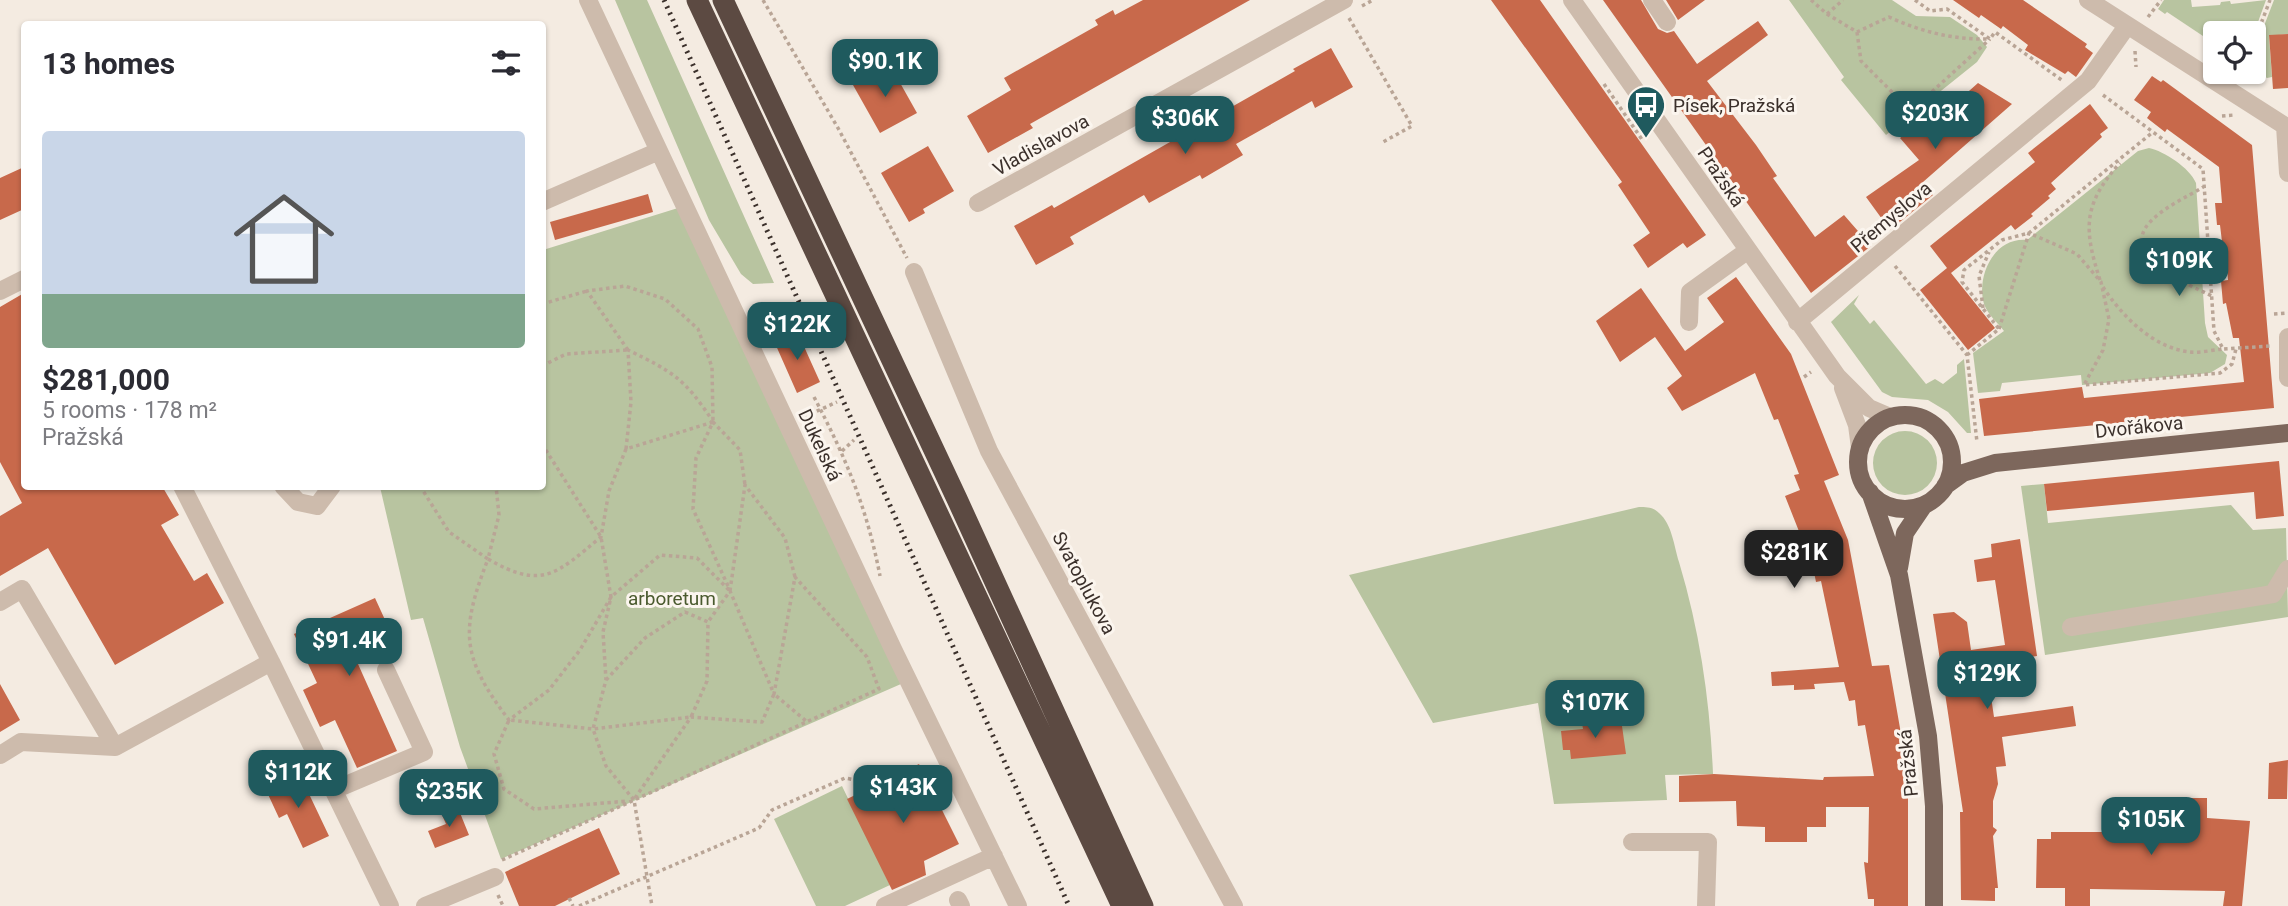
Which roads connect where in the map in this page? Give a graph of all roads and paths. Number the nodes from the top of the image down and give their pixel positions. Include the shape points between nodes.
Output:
1 (588, 0) edge
2 (697, 0) edge
3 (723, 0) edge
4 (763, 0) edge
5 (1344, 0) edge
6 (1373, 0) edge
7 (1572, 0) edge
8 (1652, 0) edge
9 (1811, 0) edge
10 (1843, 0) edge
11 (1915, 0) edge
12 (2088, 0) edge
13 (2161, 0) edge
14 (2270, 0) edge
15 (2153, 11) dead end
16 (1827, 14) junction
17 (2262, 21) edge
18 (1667, 22) dead end
19 (2127, 26) junction
20 (1857, 32) junction
21 (1990, 39) junction
22 (1604, 84) dead end
23 (2067, 84) dead end
24 (2103, 95) dead end
25 (2286, 126) edge
26 (2153, 132) junction
27 (1643, 141) dead end
28 (1383, 142) dead end
29 (659, 151) junction
30 (2128, 153) junction
31 (2288, 173) edge
32 (2205, 186) junction
33 (546, 200) edge
34 (978, 203) dead end
35 (2029, 233) junction
36 (1990, 250) junction
37 (1747, 251) junction
38 (1895, 266) dead end
39 (914, 272) joint
40 (21, 280) edge
41 (2101, 282) junction
42 (0, 291) edge
43 (587, 291) junction
44 (2212, 296) junction
45 (546, 303) edge
46 (1983, 310) junction
47 (2288, 313) edge
48 (2274, 314) dead end
49 (1689, 323) dead end
50 (1797, 323) junction
51 (1999, 329) junction
52 (2282, 341) edge
53 (2223, 349) junction
54 (2236, 349) junction
55 (628, 350) junction
56 (1967, 355) junction
57 (546, 364) edge
58 (1837, 376) junction
59 (2288, 378) edge
60 (814, 397) dead end
61 (837, 402) dead end
62 (821, 410) junction
63 (1890, 417) junction
64 (713, 422) junction
65 (2288, 433) edge
66 (854, 440) dead end
67 (1977, 442) dead end
68 (1950, 446) junction
69 (1860, 448) junction
70 (626, 449) junction
71 (546, 450) edge
72 (842, 451) junction
73 (1995, 463) junction
74 (745, 485) junction
75 (1945, 486) junction
76 (184, 490) edge
77 (287, 490) edge
78 (329, 490) edge
79 (423, 490) edge
80 (496, 490) edge
81 (1870, 492) junction
82 (1924, 505) junction
83 (601, 537) junction
84 (488, 559) junction
85 (2288, 569) edge
86 (1899, 575) junction
87 (795, 577) junction
88 (882, 587) dead end
89 (730, 591) junction
90 (611, 597) junction
91 (0, 602) edge
92 (708, 622) junction
93 (2071, 626) dead end
94 (271, 662) junction
95 (386, 670) dead end
96 (606, 680) junction
97 (774, 694) junction
98 (691, 717) junction
99 (509, 720) junction
100 (806, 721) junction
101 (593, 729) junction
102 (115, 747) junction
103 (0, 755) edge
104 (867, 786) dead end
105 (334, 790) junction
106 (634, 800) junction
107 (1632, 842) dead end
108 (993, 856) junction
109 (498, 869) joint
110 (647, 876) junction
111 (569, 898) dead end
112 (390, 906) edge
113 (425, 906) edge
114 (573, 906) edge
115 (579, 906) edge
116 (652, 906) edge
117 (885, 906) edge
118 (1018, 906) edge
119 (1122, 906) edge
120 (1143, 906) edge
121 (1234, 906) edge
122 (1706, 906) edge
123 (1934, 906) edge

1 - 29 street, Dukelská
2 - 119 highway
3 - 120 highway
4 - 39 path
5 - 34 street, Vladislavova
6 - 28 path via 1347,14 1412,126
7 - 37 street, Pražská
8 - 18 street
9 - 16 path
10 - 16 path
11 - 21 path via 1930,11 1947,9
12 - 19 street
13 - 15 path
14 - 17 path
16 - 20 path
19 - 25 street
19 - 50 street, Přemyslova via 2088,81
20 - 21 path via 1889,17 1960,40
20 - 21 path via 1861,61 1908,108 1914,108
21 - 23 path via 1995,32
22 - 27 path
24 - 26 path
25 - 31 street
26 - 30 path
26 - 32 path via 2203,169
29 - 33 street
29 - 108 street, Dukelská
30 - 35 path
30 - 41 path via 2105,179 2091,209 2087,241
32 - 44 path
32 - 44 path via 2152,219 2144,230 2143,245 2151,260
35 - 36 path via 2002,240
35 - 41 path via 2077,254
35 - 51 path
36 - 46 path via 1979,276
36 - 46 path via 1964,270 1962,282
37 - 49 street via 1690,292
37 - 50 street, Pražská
38 - 56 path
39 - 121 street, Svatoplukova via 989,451
40 - 42 street
41 - 53 path via 2119,312 2159,341 2190,352
41 - 54 path via 2109,319 2103,350 2084,386 2220,373 2232,364
43 - 45 path
43 - 55 path
43 - 64 path via 625,286 665,299 698,329 712,367
44 - 53 path via 2214,331
46 - 51 path
47 - 48 path
50 - 58 street, Pražská
51 - 56 path
52 - 54 path
52 - 59 street
53 - 54 path
55 - 57 path via 566,354
55 - 64 path via 688,385
55 - 70 path via 631,401
56 - 67 path
58 - 63 street, Pražská via 1869,408
58 - 69 street, Pražská via 1857,425
60 - 62 path
61 - 62 path
62 - 72 path
63 - 68 main road via 1919,416 1943,433
63 - 69 main road via 1867,434
64 - 70 path
64 - 74 path via 740,450
64 - 89 path via 696,458 693,509
65 - 73 main road, Dvořákova
66 - 72 path
68 - 73 main road, Dvořákova via 1976,461
68 - 75 main road via 1951,474
69 - 81 main road via 1860,471
70 - 83 path via 609,491
71 - 83 path
72 - 88 path via 872,534
73 - 75 main road, Dvořákova via 1963,473
74 - 87 path via 785,538
74 - 89 path
75 - 82 main road
76 - 94 street
77 - 78 street via 298,502 317,506
79 - 84 path via 449,532
80 - 84 path via 499,515
81 - 82 main road via 1894,508
81 - 86 main road, Pražská
82 - 86 main road, Pražská via 1905,533
83 - 84 path via 555,574 514,574
83 - 90 path
84 - 99 path via 471,602 468,644 482,685
85 - 93 street via 2273,594
86 - 123 main road, Pražská via 1928,737 1934,806
87 - 97 path
87 - 100 path via 867,657 879,689
89 - 90 path via 697,558 660,555
89 - 92 path
89 - 97 path
90 - 96 path via 603,632
90 - 99 path via 580,650 549,690
91 - 102 street via 22,589
92 - 96 path via 685,612 645,638
92 - 98 path via 707,681
94 - 102 street
94 - 105 street
95 - 105 street via 424,752
96 - 101 path
97 - 98 path via 762,722
97 - 100 path
98 - 101 path
98 - 106 path
99 - 101 path
99 - 106 path via 494,754 504,789 534,809
100 - 106 path
101 - 106 path via 606,766
102 - 103 street via 20,742
104 - 110 path via 845,778 772,810 759,828
105 - 112 street
106 - 109 path
106 - 110 path
107 - 122 street via 1708,842
108 - 117 street
108 - 118 street, Dukelská
109 - 113 street
110 - 115 path
110 - 116 path
111 - 114 path

